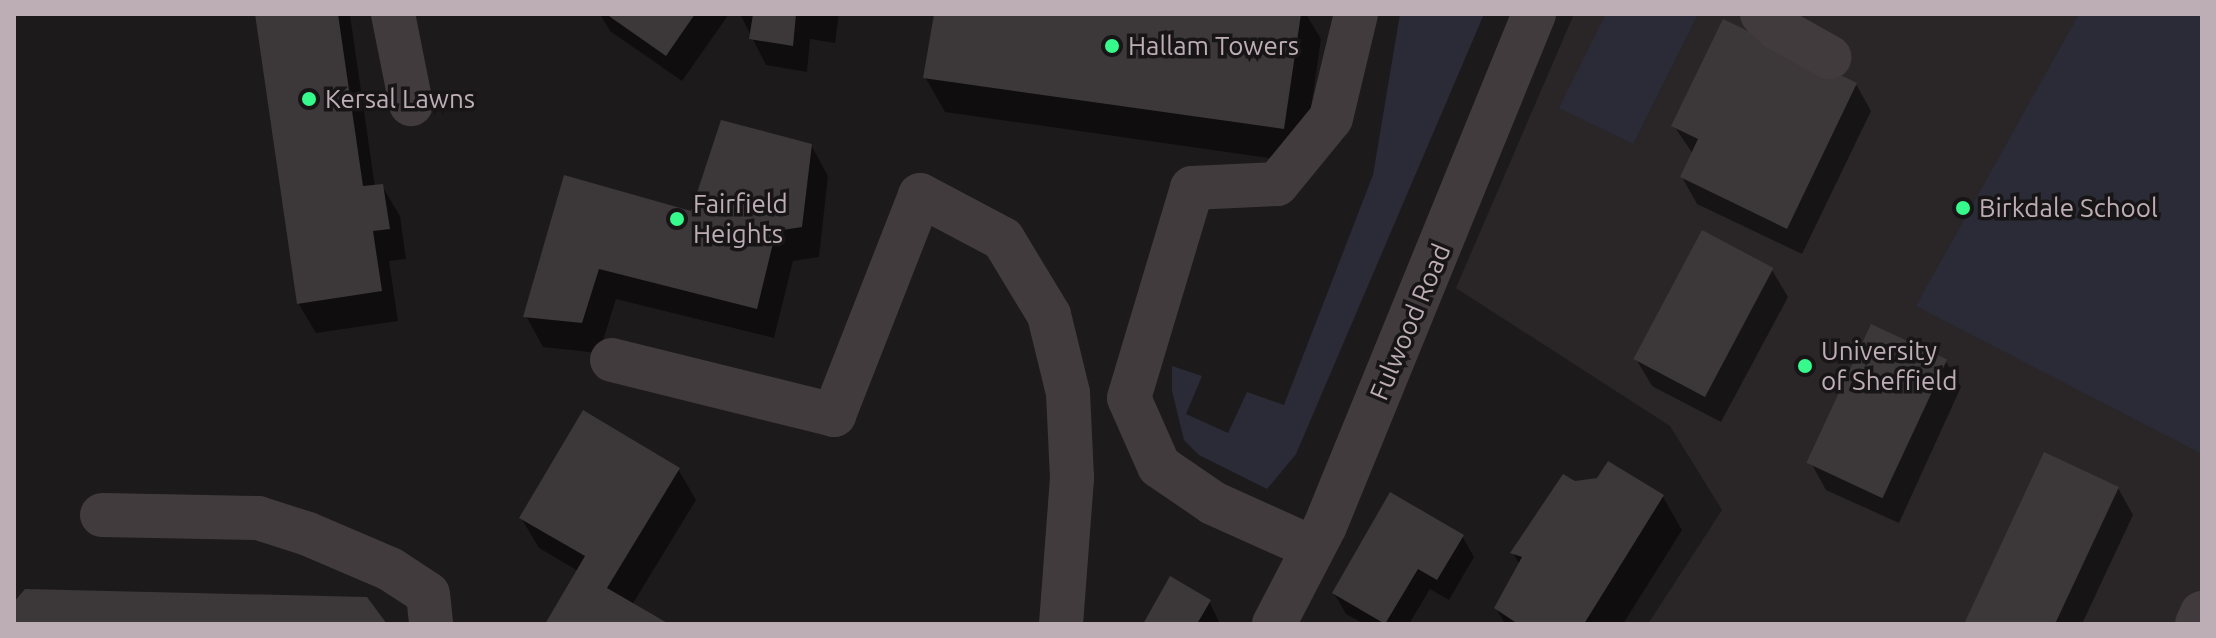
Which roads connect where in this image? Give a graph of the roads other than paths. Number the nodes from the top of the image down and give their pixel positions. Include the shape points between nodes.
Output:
1 (393, 14) edge
2 (1356, 14) edge
3 (1534, 14) edge
4 (1762, 14) edge
5 (1829, 57) dead end
6 (411, 104) dead end
7 (612, 360) dead end
8 (102, 515) dead end
9 (1313, 548) junction
10 (2202, 613) edge
11 (431, 624) edge
12 (1061, 624) edge
13 (1274, 624) edge
14 (2197, 624) edge

1 - 6 street
2 - 9 street via 1331,118 1277,184 1192,188 1129,398 1159,466 1213,503
3 - 9 street, Fulwood Road
4 - 5 street
7 - 12 street via 834,415 920,195 1003,239 1049,315 1068,393 1072,478
8 - 11 street via 258,518 308,534 390,569 428,594
9 - 13 street, Fulwood Road
10 - 14 street

